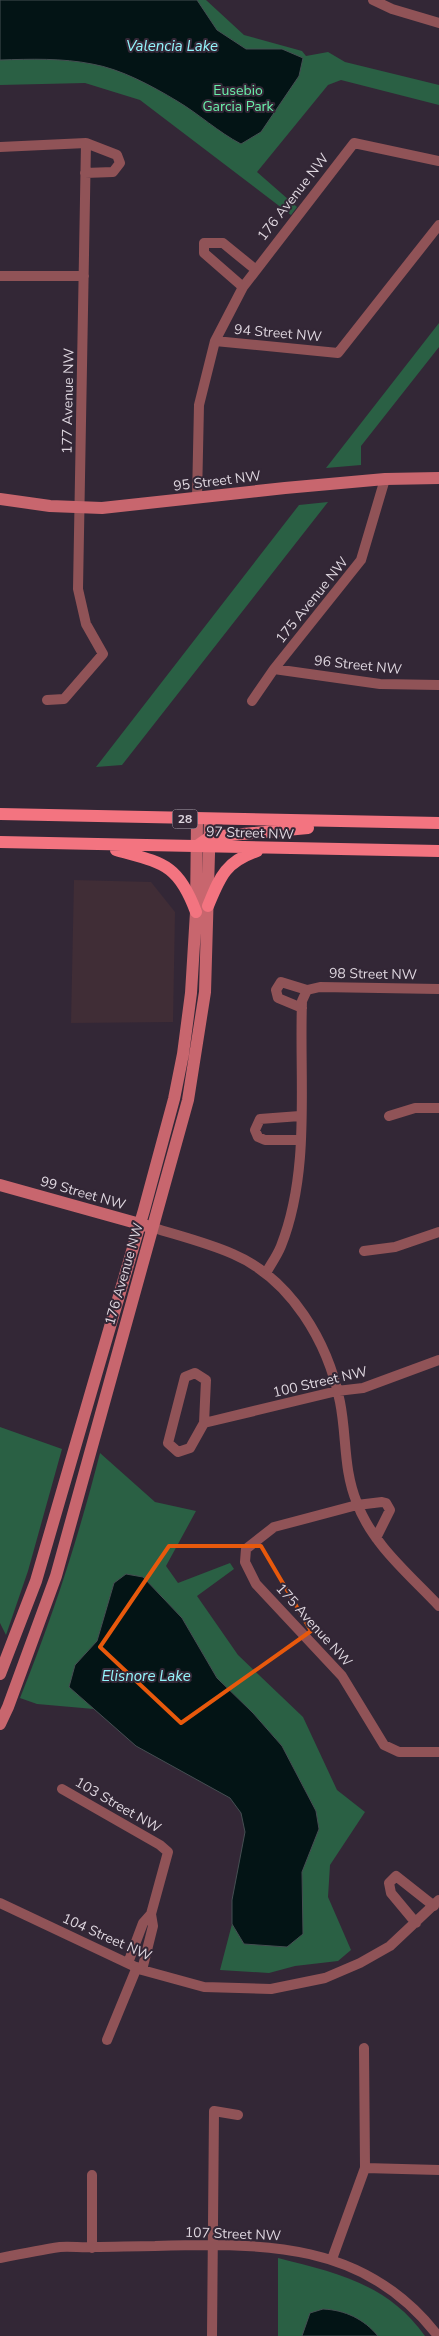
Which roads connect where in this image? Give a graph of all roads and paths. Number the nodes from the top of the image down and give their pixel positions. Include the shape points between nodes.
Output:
1 (373, 0) edge
2 (439, 23) edge
3 (86, 143) junction
4 (0, 147) edge
5 (439, 161) edge
6 (85, 172) junction
7 (439, 225) edge
8 (256, 270) junction
9 (0, 276) edge
10 (84, 276) junction
11 (244, 287) junction
12 (215, 341) junction
13 (439, 478) edge
14 (385, 479) junction
15 (197, 498) junction
16 (0, 499) edge
17 (79, 508) junction
18 (274, 669) junction
19 (439, 685) edge
20 (47, 700) dead end
21 (252, 701) dead end
22 (0, 814) edge
23 (204, 819) junction
24 (370, 822) junction
25 (439, 823) edge
26 (0, 842) edge
27 (97, 844) junction
28 (205, 844) junction
29 (264, 848) junction
30 (439, 851) edge
31 (208, 906) junction
32 (196, 912) junction
33 (439, 989) edge
34 (307, 990) junction
35 (302, 1008) junction
36 (439, 1108) edge
37 (300, 1116) junction
38 (389, 1116) dead end
39 (300, 1140) junction
40 (0, 1185) edge
41 (140, 1224) junction
42 (154, 1228) junction
43 (439, 1232) edge
44 (364, 1251) dead end
45 (266, 1273) junction
46 (439, 1360) edge
47 (338, 1391) junction
48 (204, 1423) junction
49 (357, 1505) junction
50 (376, 1538) junction
51 (439, 1606) edge
52 (0, 1674) edge
53 (0, 1724) edge
54 (439, 1752) edge
55 (62, 1789) dead end
56 (0, 1903) edge
57 (437, 1903) edge
58 (151, 1914) junction
59 (416, 1923) junction
60 (136, 1967) junction
61 (107, 2040) dead end
62 (364, 2048) dead end
63 (238, 2115) dead end
64 (365, 2168) junction
65 (439, 2170) edge
66 (92, 2175) dead end
67 (214, 2246) junction
68 (92, 2248) junction
69 (0, 2258) edge
70 (332, 2259) junction
71 (212, 2336) edge
72 (438, 2336) edge

1 - 2 street
3 - 4 street
3 - 6 street, 177 Avenue NW
3 - 6 street via 117,155 120,164 113,172
5 - 8 street, 176 Avenue NW via 354,143
6 - 10 street, 177 Avenue NW
7 - 12 street, 94 Street NW via 338,352
8 - 11 street, 176 Avenue NW
8 - 11 street via 223,243 204,243 204,253
9 - 10 street
10 - 17 street, 177 Avenue NW
11 - 12 street, 176 Avenue NW
12 - 15 street, 176 Avenue NW via 200,405
13 - 14 street, 95 Street NW
14 - 15 street, 95 Street NW
14 - 18 street, 175 Avenue NW via 361,560
15 - 17 street, 95 Street NW via 131,507
16 - 17 street, 95 Street NW
17 - 20 street, 177 Avenue NW via 78,589 86,624 103,654 64,699
18 - 19 street, 96 Street NW via 380,684
18 - 21 street, 175 Avenue NW
22 - 23 main road, 97 Street NW / 28
23 - 24 main road, 97 Street NW / 28
23 - 28 street, 176 Avenue NW
24 - 25 main road, 97 Street NW
24 - 28 main road
26 - 27 main road, 97 Street NW
27 - 28 main road, 97 Street NW
27 - 32 main road via 160,863 171,870 188,891
28 - 29 main road, 97 Street NW
28 - 31 street, 176 Avenue NW
28 - 32 street, 176 Avenue NW
29 - 30 main road, 97 Street NW
29 - 31 main road via 242,856 226,869
31 - 42 street, 176 Avenue NW via 205,992 194,1071
32 - 41 street, 176 Avenue NW via 183,1054
33 - 34 street, 98 Street NW via 320,987
34 - 35 street
34 - 35 street via 281,982 276,990 278,998
35 - 37 street
36 - 38 street via 415,1108
37 - 39 street
37 - 39 street via 260,1119 255,1130 258,1137 265,1140
39 - 45 street via 293,1203 280,1247
40 - 41 street, 99 Street NW
41 - 42 street, 99 Street NW
41 - 52 street, 176 Avenue NW via 36,1581
42 - 45 street, 99 Street NW via 234,1254
42 - 53 street, 176 Avenue NW via 56,1576
43 - 44 street via 395,1247
45 - 47 street, 99 Street NW via 300,1309 322,1347
46 - 47 street, 100 Street NW via 363,1388
47 - 48 street, 100 Street NW
47 - 49 street, 99 Street NW via 348,1478
48 - 48 street via 206,1380 196,1373 185,1377 168,1443 178,1452 190,1448
49 - 50 street, 99 Street NW
49 - 50 street via 382,1502 389,1507 388,1517
49 - 54 street, 175 Avenue NW via 274,1528 246,1549 245,1562 256,1584 342,1676 384,1745 399,1752
50 - 51 street, 99 Street NW
55 - 58 street, 103 Street NW via 168,1852
56 - 60 street, 104 Street NW
57 - 59 street, 104 Street NW
57 - 59 street via 396,1876 389,1883 391,1893
58 - 60 street via 153,1926
58 - 60 street via 143,1923
59 - 60 street, 104 Street NW via 390,1946 360,1963 325,1978 271,1989 204,1987
60 - 61 street
62 - 64 street
63 - 67 street via 214,2111
64 - 65 street
64 - 70 street
66 - 68 street
67 - 68 street, 107 Street NW
67 - 70 street, 107 Street NW via 294,2250
67 - 71 street
68 - 69 street, 107 Street NW via 62,2247
70 - 72 street, 107 Street NW via 376,2278 402,2296

